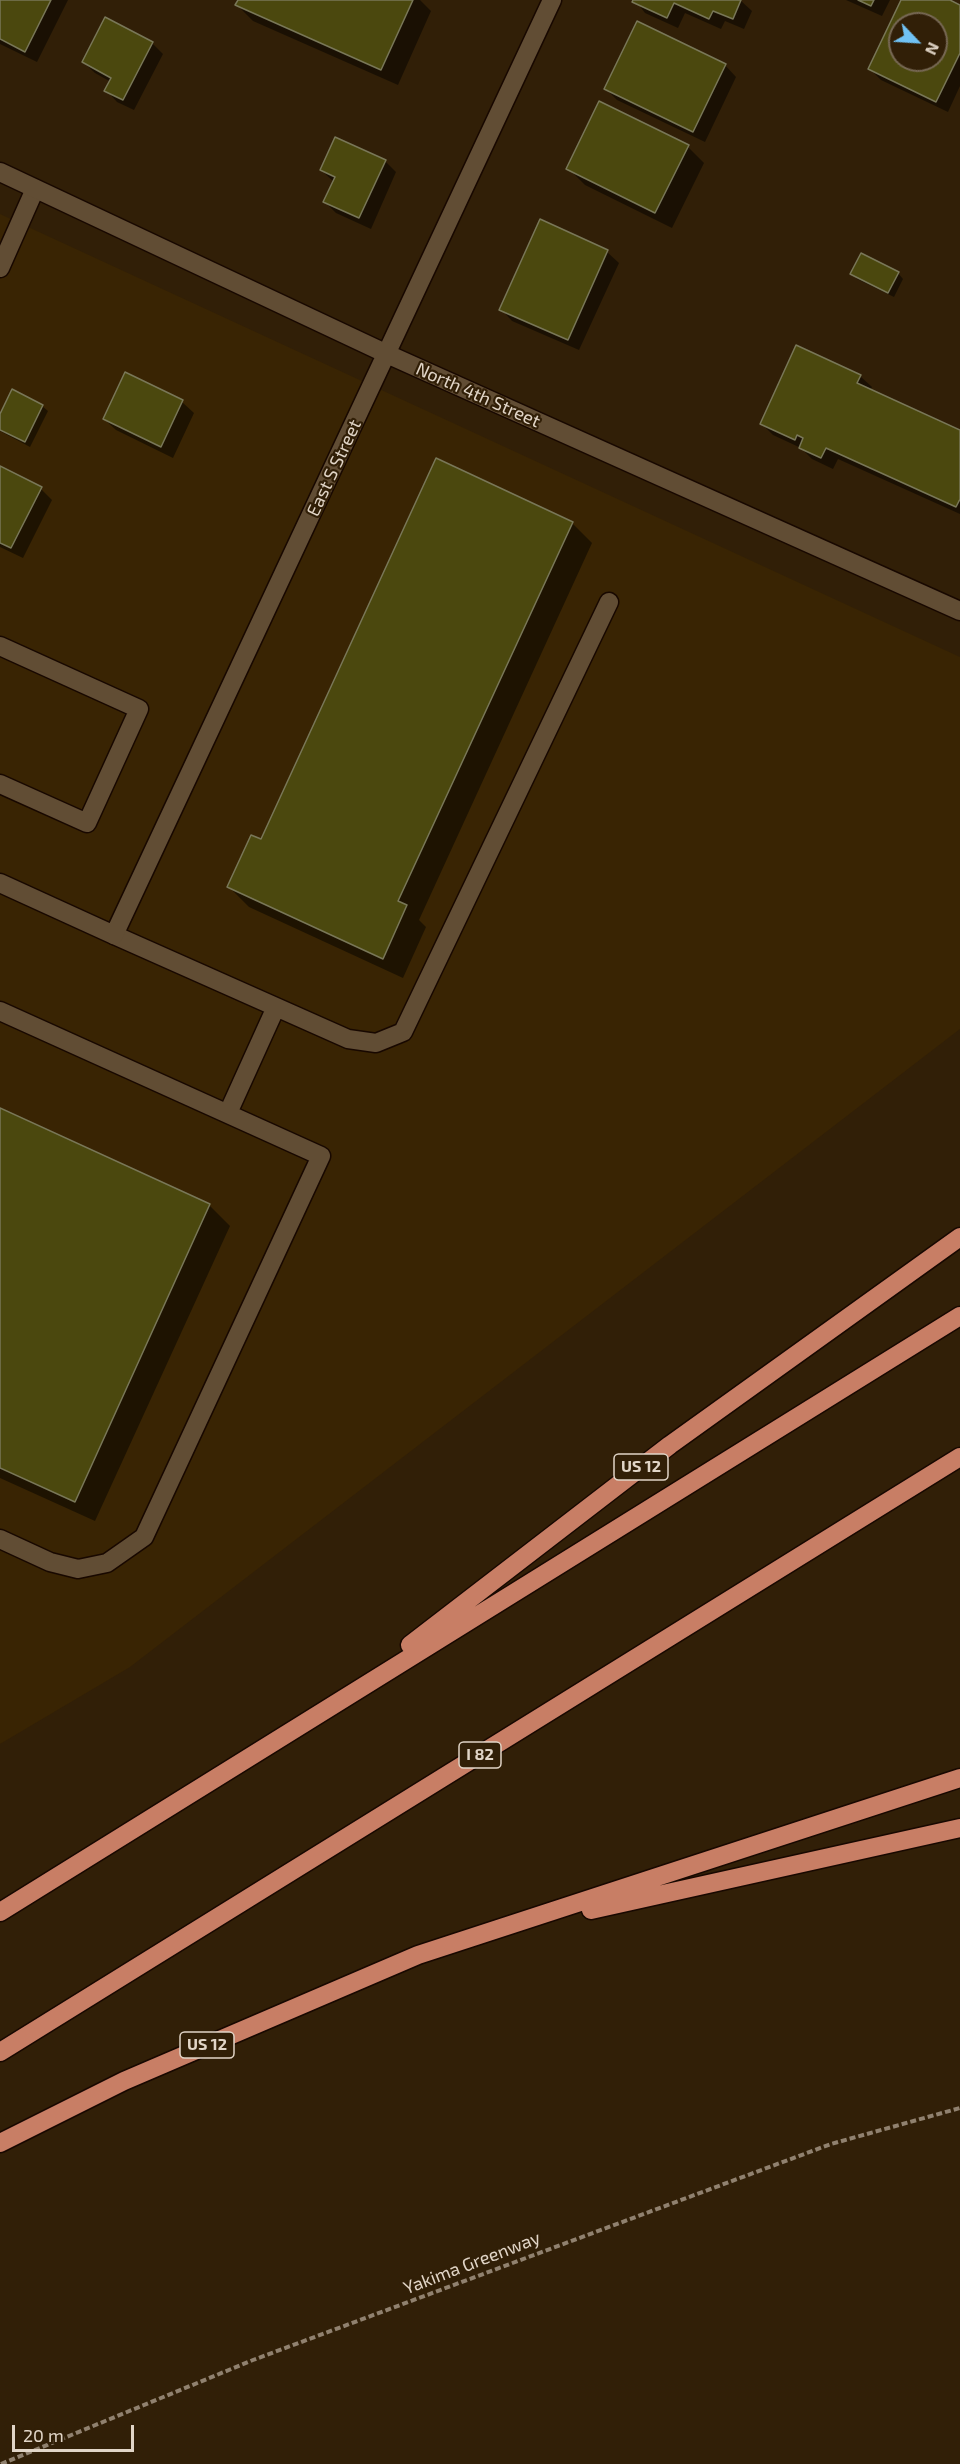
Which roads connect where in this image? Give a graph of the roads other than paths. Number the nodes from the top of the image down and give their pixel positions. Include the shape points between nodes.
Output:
1 (552, 0) edge
2 (0, 172) edge
3 (35, 189) junction
4 (0, 268) edge
5 (387, 354) junction
6 (609, 602) dead end
7 (960, 611) edge
8 (0, 646) edge
9 (0, 784) edge
10 (0, 883) edge
11 (114, 935) junction
12 (276, 1007) junction
13 (0, 1011) edge
14 (228, 1113) junction
15 (960, 1237) edge
16 (960, 1316) edge
17 (960, 1457) edge
18 (0, 1539) edge
19 (329, 1707) junction
20 (960, 1778) edge
21 (960, 1828) edge
22 (0, 1912) edge
23 (418, 1954) junction
24 (0, 2052) edge
25 (0, 2144) edge

1 - 5 street, East S Street
2 - 3 street, North 4th Street
3 - 4 street
3 - 5 street, North 4th Street
5 - 7 street, North 4th Street
5 - 11 street, East S Street
6 - 12 street via 403,1032 376,1043 348,1040
8 - 9 street via 139,709 87,823
10 - 11 street
11 - 12 street
12 - 14 street
13 - 14 street
14 - 18 street via 321,1155 144,1537 107,1563 78,1569 50,1562
15 - 19 highway, US 12 via 670,1445
16 - 19 highway
17 - 24 highway, I 82
19 - 22 highway
20 - 23 highway
21 - 23 highway, US 12 via 625,1901
23 - 25 highway, US 12 via 124,2081

